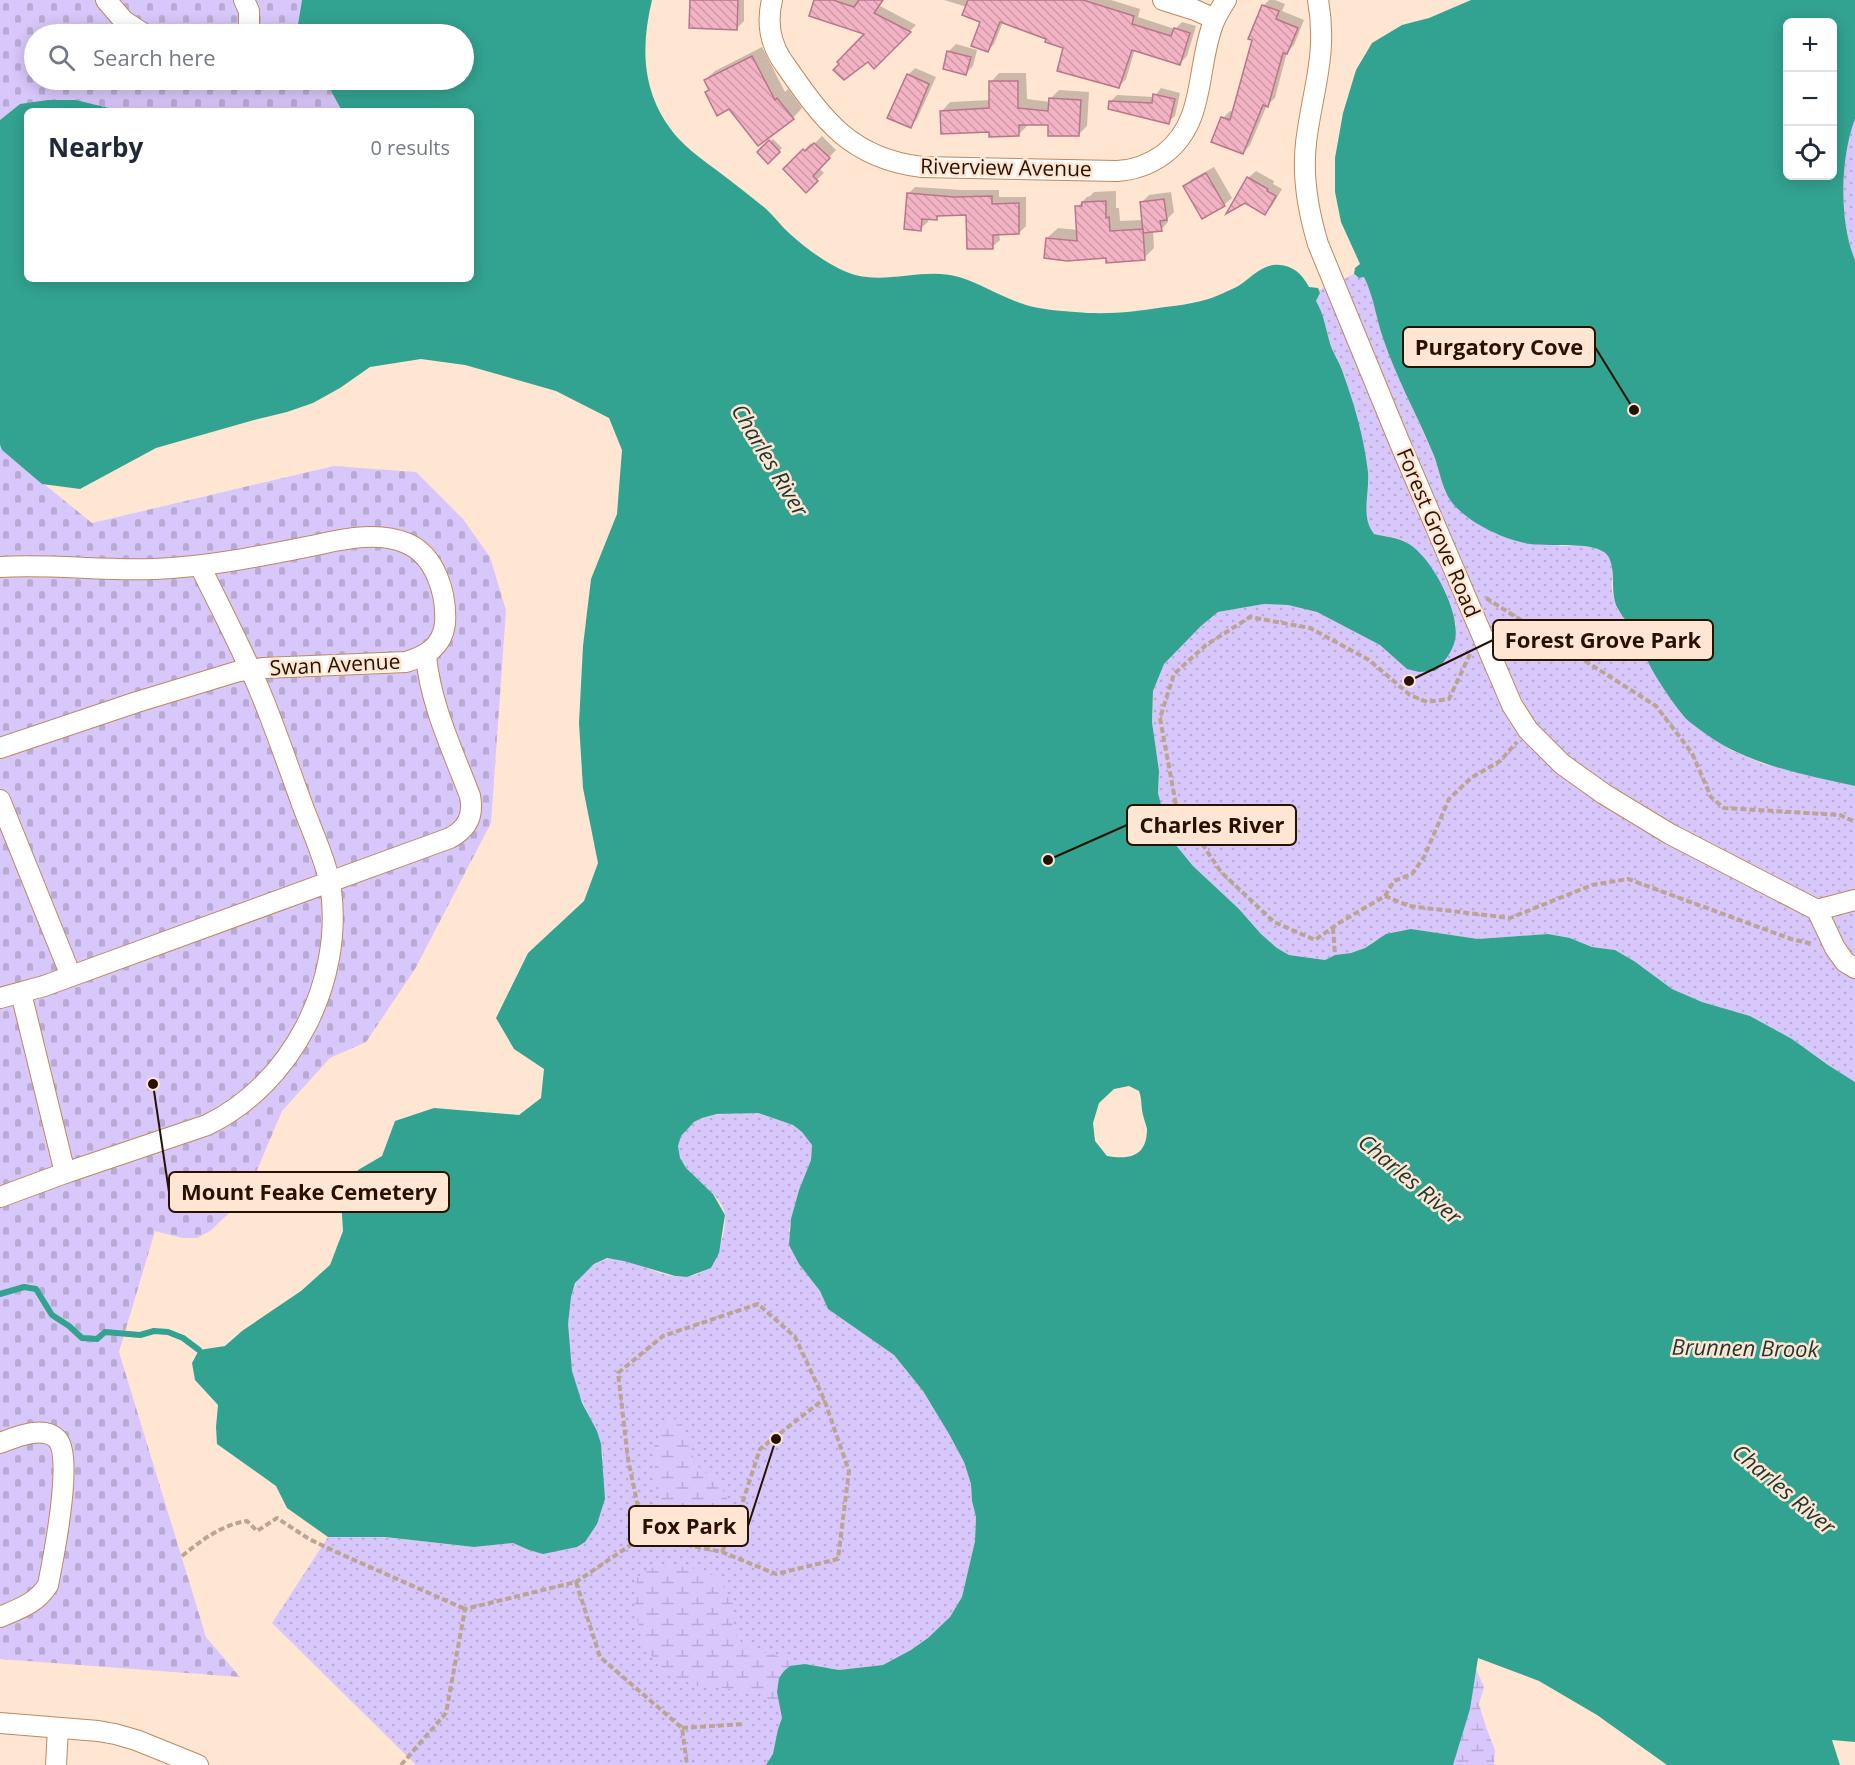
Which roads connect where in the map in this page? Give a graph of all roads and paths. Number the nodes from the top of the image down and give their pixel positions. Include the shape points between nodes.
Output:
1 (106, 0) edge
2 (244, 0) edge
3 (772, 0) edge
4 (1163, 0) edge
5 (1226, 0) edge
6 (1318, 0) edge
7 (1215, 19) junction
8 (129, 24) edge
9 (249, 24) edge
10 (200, 566) junction
11 (0, 567) edge
12 (1460, 583) junction
13 (1479, 626) junction
14 (426, 655) junction
15 (250, 669) junction
16 (1528, 730) junction
17 (0, 748) edge
18 (0, 800) edge
19 (1855, 822) edge
20 (330, 882) junction
21 (1385, 896) junction
22 (1855, 900) edge
23 (1817, 910) junction
24 (1333, 927) junction
25 (1831, 940) junction
26 (1335, 955) dead end
27 (1855, 968) edge
28 (71, 976) junction
29 (21, 993) junction
30 (0, 998) edge
31 (65, 1173) junction
32 (0, 1197) edge
33 (824, 1399) junction
34 (0, 1443) edge
35 (644, 1536) junction
36 (722, 1552) junction
37 (182, 1556) dead end
38 (576, 1582) junction
39 (465, 1609) junction
40 (0, 1617) edge
41 (0, 1723) edge
42 (744, 1724) dead end
43 (58, 1728) junction
44 (682, 1728) junction
45 (56, 1765) edge
46 (198, 1765) edge
47 (401, 1765) edge
48 (687, 1765) edge

1 - 8 street
2 - 9 street
3 - 7 street, Riverview Avenue via 769,24 776,51 829,122 856,145 882,159 938,168 1117,171 1149,164 1172,147 1194,113
4 - 7 street
5 - 7 street, Riverview Avenue
6 - 12 street, Forest Grove Road via 1322,51 1305,166 1312,223 1394,431
10 - 11 street, Swan Avenue via 114,570
10 - 14 street, Swan Avenue via 340,540 378,538 403,542 428,560 442,592 442,636
10 - 15 street
12 - 13 street, Forest Grove Road
12 - 19 path via 1656,706 1692,753 1711,797 1724,808 1840,814
13 - 16 street, Forest Grove Road via 1512,705
13 - 24 path via 1449,699 1427,702 1410,695 1369,660 1310,628 1250,617 1206,645 1174,674 1160,718 1176,805 1221,872 1274,922 1315,940
14 - 15 street, Swan Avenue via 394,664
14 - 20 street via 433,696 470,796 471,816 460,833 450,838
15 - 17 street, Swan Avenue
15 - 20 street
16 - 21 path via 1500,761 1471,778 1449,799 1424,857 1412,874 1394,881
16 - 23 street, Forest Grove Road via 1562,764 1604,794 1670,834
18 - 28 street
20 - 28 street
20 - 31 street via 332,938 318,999 296,1044 258,1090 207,1125
21 - 24 path
21 - 25 path via 1409,906 1510,918 1592,885 1628,879 1800,942 1817,944
22 - 23 street
23 - 25 street
24 - 26 path
25 - 27 street via 1845,962
28 - 29 street
29 - 30 street
29 - 31 street
31 - 32 street
33 - 35 path via 795,1337 758,1304 663,1336 618,1373 628,1459
33 - 36 path via 760,1449
33 - 36 path via 849,1471 838,1559 776,1574
34 - 40 street via 29,1432 56,1438 62,1445 64,1485 48,1585 23,1608
35 - 36 path
35 - 38 path
37 - 39 path via 234,1523 247,1521 257,1531 277,1518 309,1539
38 - 39 path
38 - 44 path via 600,1657
39 - 47 path via 446,1713
41 - 43 street
42 - 44 path
43 - 45 street
43 - 46 street via 115,1734
44 - 48 path

